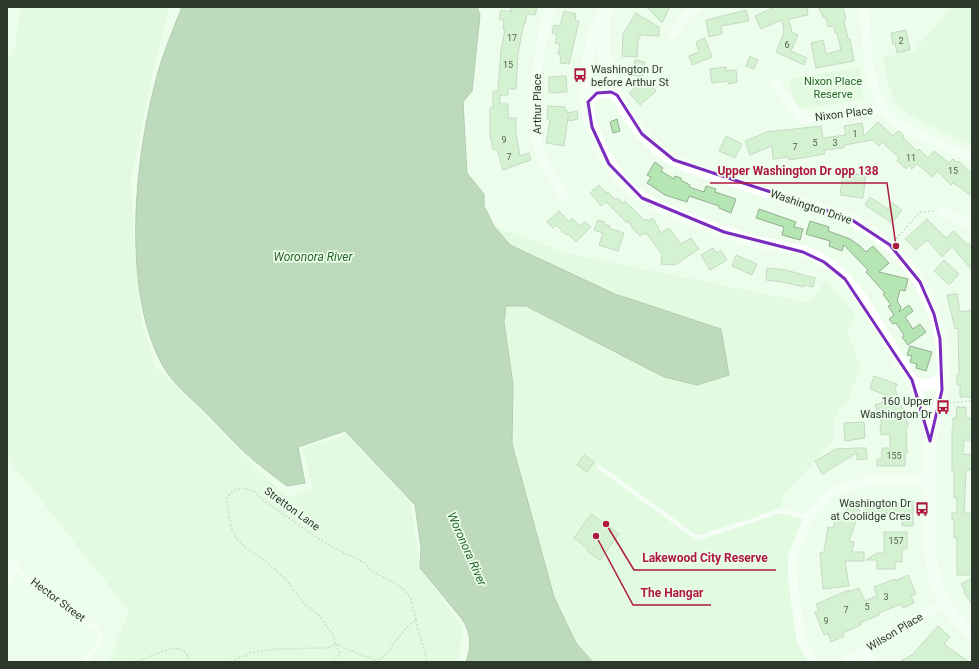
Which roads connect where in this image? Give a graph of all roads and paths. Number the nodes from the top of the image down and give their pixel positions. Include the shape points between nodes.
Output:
1 (552, 7) edge
2 (606, 7) edge
3 (698, 7) edge
4 (864, 7) edge
5 (672, 34) dead end
6 (776, 84) dead end
7 (617, 95) junction
8 (588, 105) junction
9 (883, 109) junction
10 (972, 158) edge
11 (564, 196) dead end
12 (942, 211) joint
13 (972, 226) edge
14 (890, 245) junction
15 (943, 376) junction
16 (912, 380) junction
17 (972, 401) edge
18 (940, 404) junction
19 (930, 441) junction
20 (599, 467) dead end
21 (930, 480) junction
22 (808, 517) junction
23 (11, 564) edge
24 (7, 582) edge
25 (944, 602) junction
26 (416, 620) junction
27 (972, 634) edge
28 (335, 642) junction
29 (866, 650) junction
30 (85, 662) edge
31 (135, 662) edge
32 (188, 662) edge
33 (231, 662) edge
34 (332, 662) edge
35 (427, 662) edge
36 (814, 662) edge
37 (846, 662) edge
38 (872, 662) edge

1 - 11 street, Arthur Place via 537,66 536,132 544,162
2 - 7 street, Washington Drive via 604,53
2 - 8 street via 594,35 589,56 586,82
3 - 5 street via 687,15
4 - 9 street via 872,75 876,95
6 - 9 street, Nixon Place via 802,119
7 - 8 street via 608,91 599,92 592,97
7 - 14 street, Washington Drive via 642,134 651,144 674,160 715,176 849,218
8 - 16 street via 592,127 609,164 642,198 656,206 741,238 792,249 824,262 845,278 858,294
9 - 10 street via 896,122 912,132
12 - 13 street
12 - 14 path via 920,212
14 - 15 street, Washington Drive via 908,265 927,296 940,339
15 - 16 street via 929,385 918,384
15 - 18 street, Washington Drive
16 - 19 street via 921,402
17 - 18 path
18 - 19 street, Washington Drive
19 - 21 street, Washington Drive
20 - 22 lane via 697,538 779,511
21 - 22 street via 872,480 833,491
21 - 25 street, Washington Drive via 931,560 935,580
22 - 36 street via 792,558 801,641
23 - 24 street
23 - 30 lane, Hector Street via 33,585 55,596 97,630 101,636
25 - 27 street, Washington Drive
25 - 29 street, Wilson Place
26 - 28 path via 381,659 366,657
26 - 28 path, Stretton Lane via 412,600 394,583 371,571 365,563 313,535 253,491 244,488 234,490 226,498 231,527 236,538 288,582 305,605 319,615
26 - 35 path
28 - 33 path via 331,647 324,648 275,649 249,653
28 - 34 path via 340,654
29 - 37 street, Wilson Place
29 - 38 street
31 - 32 path via 174,648 183,650 188,656

